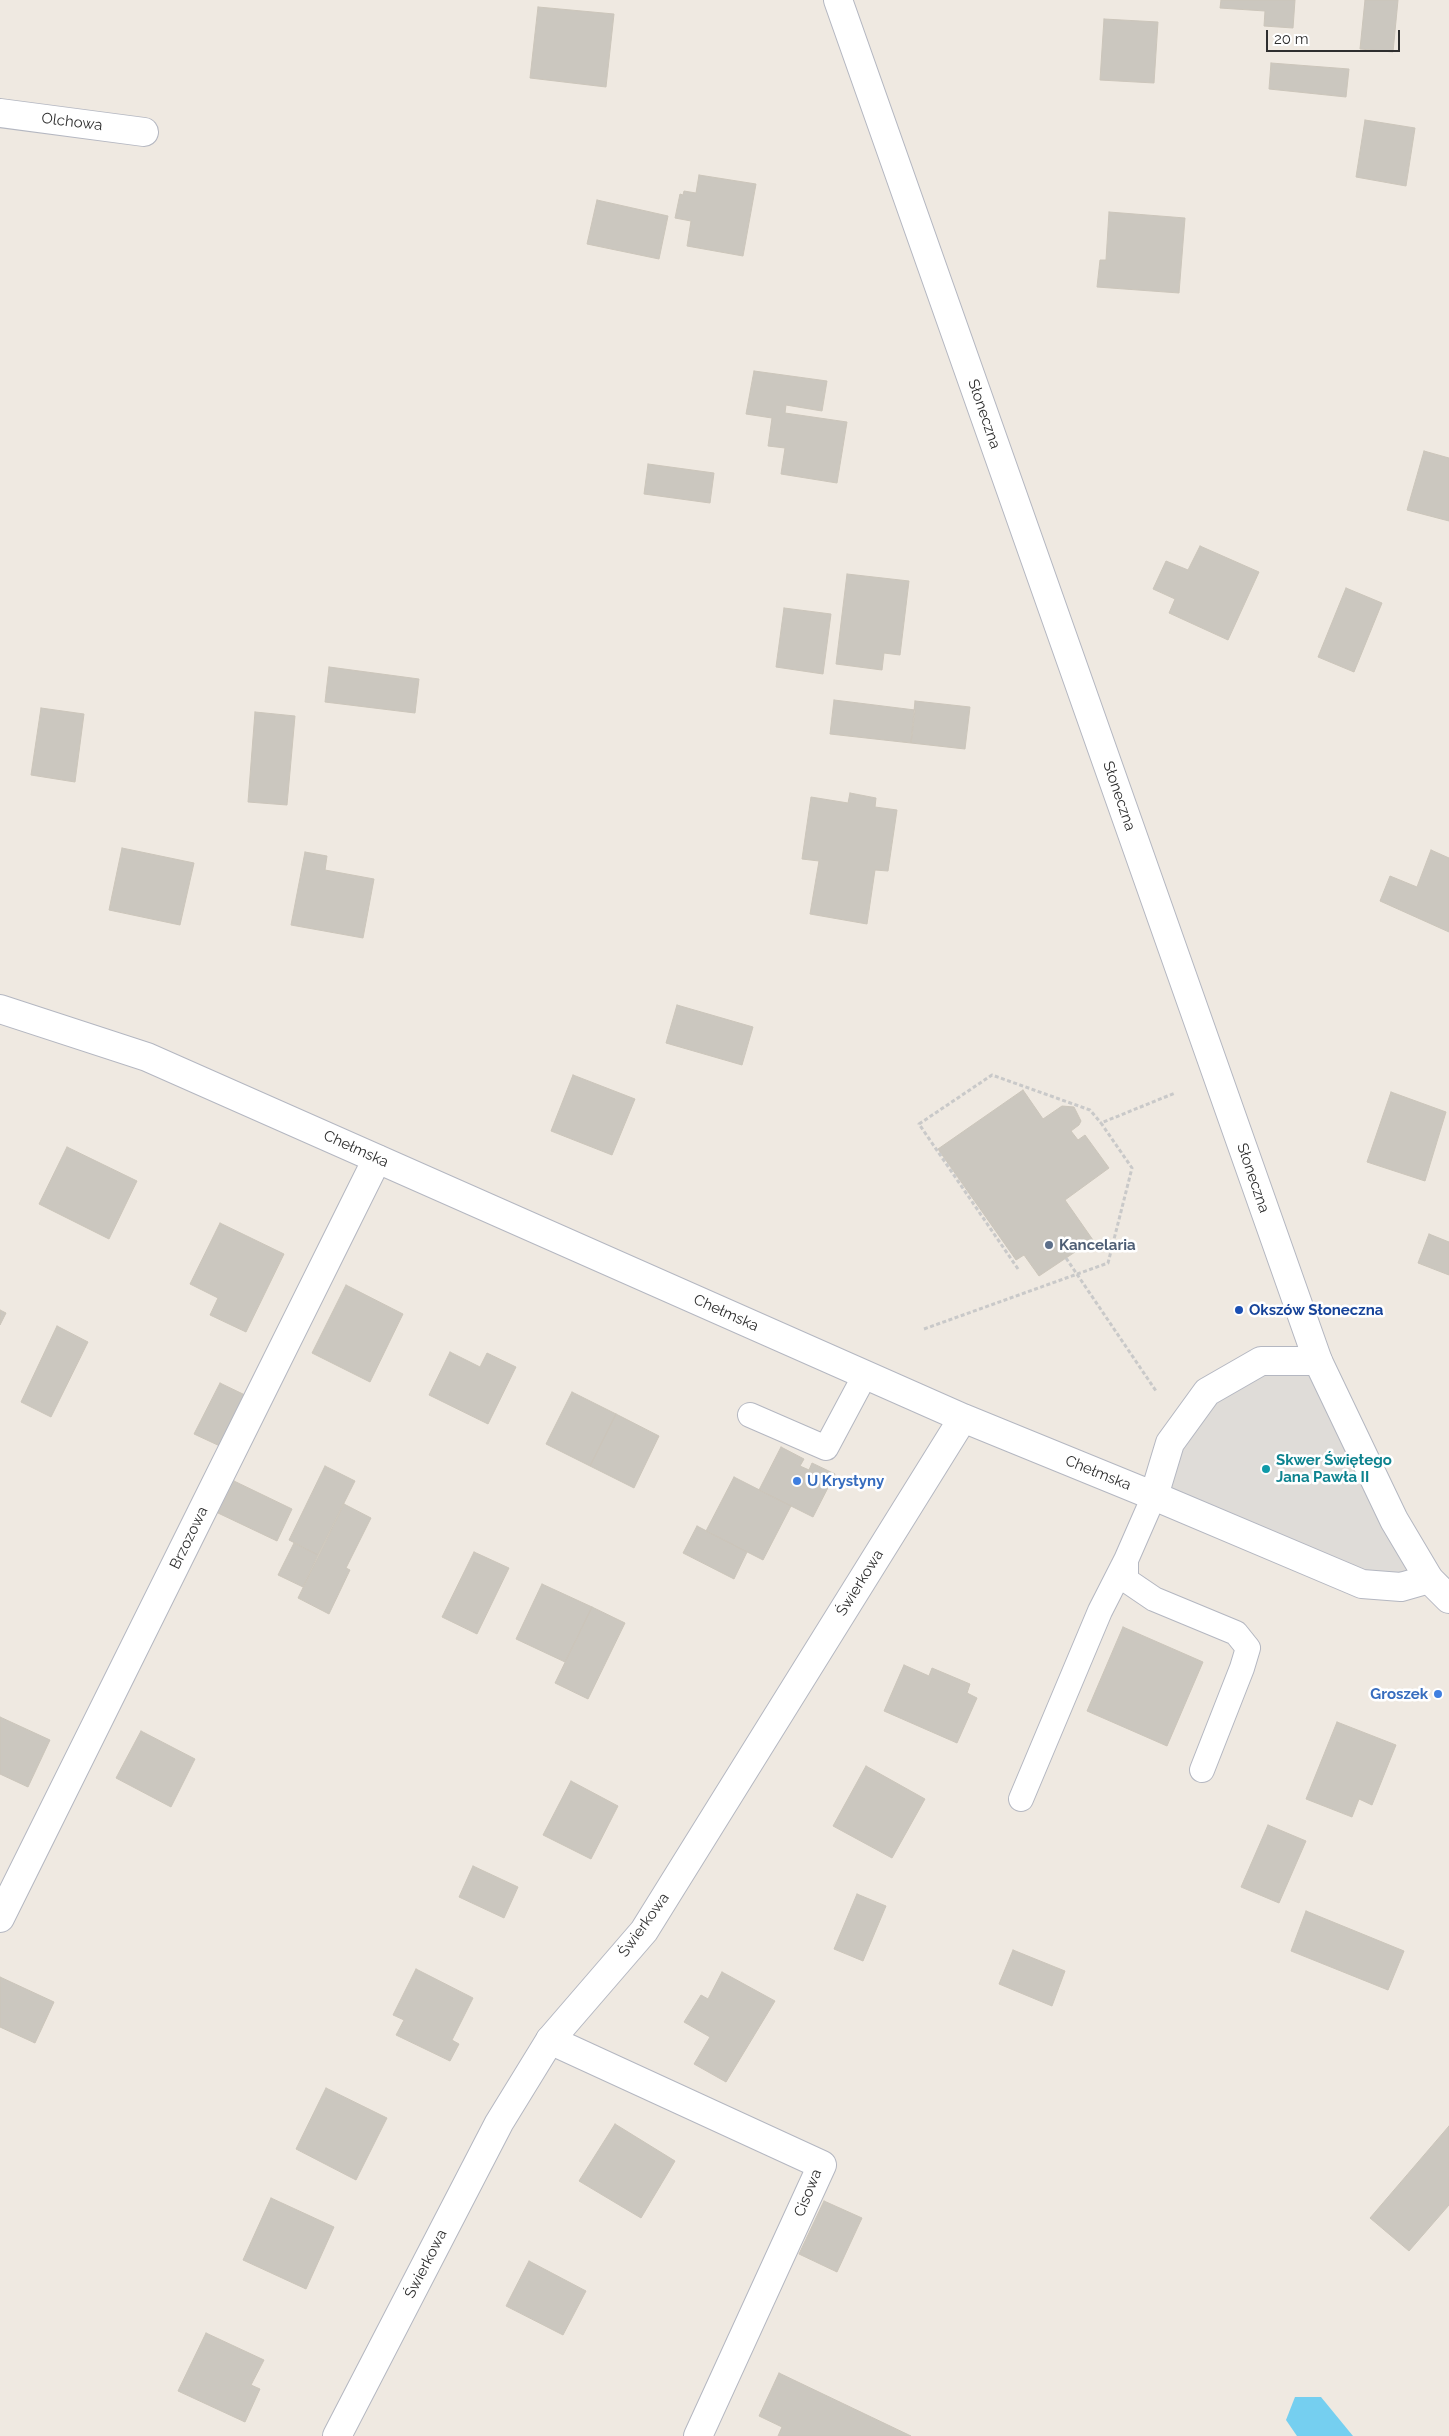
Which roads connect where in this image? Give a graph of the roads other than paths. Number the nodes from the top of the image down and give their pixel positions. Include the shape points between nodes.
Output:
1 (838, 0) edge
2 (0, 113) edge
3 (144, 132) dead end
4 (0, 1009) edge
5 (377, 1159) junction
6 (1318, 1361) junction
7 (865, 1375) junction
8 (750, 1415) dead end
9 (963, 1418) junction
10 (1154, 1496) junction
11 (1126, 1560) junction
12 (1428, 1579) junction
13 (1449, 1599) edge
14 (1202, 1770) dead end
15 (1021, 1799) dead end
16 (0, 1918) edge
17 (550, 2040) junction
18 (337, 2436) edge
19 (698, 2436) edge

1 - 6 street, Słoneczna
2 - 3 street, Olchowa
4 - 5 street, Chełmska via 147,1057
5 - 7 street, Chełmska
5 - 16 street, Brzozowa
6 - 10 street via 1261,1361 1207,1392 1170,1443
6 - 12 street, Słoneczna via 1394,1520
7 - 8 lane via 826,1448
7 - 9 street, Chełmska
9 - 10 street, Chełmska
9 - 17 street, Świerkowa via 644,1931
10 - 11 lane
10 - 12 street, Chełmska via 1362,1584 1401,1587
11 - 14 lane via 1126,1580 1154,1599 1236,1632 1248,1648
11 - 15 lane via 1100,1611
12 - 13 street
17 - 18 street, Świerkowa via 499,2123
17 - 19 street, Cisowa via 822,2165

